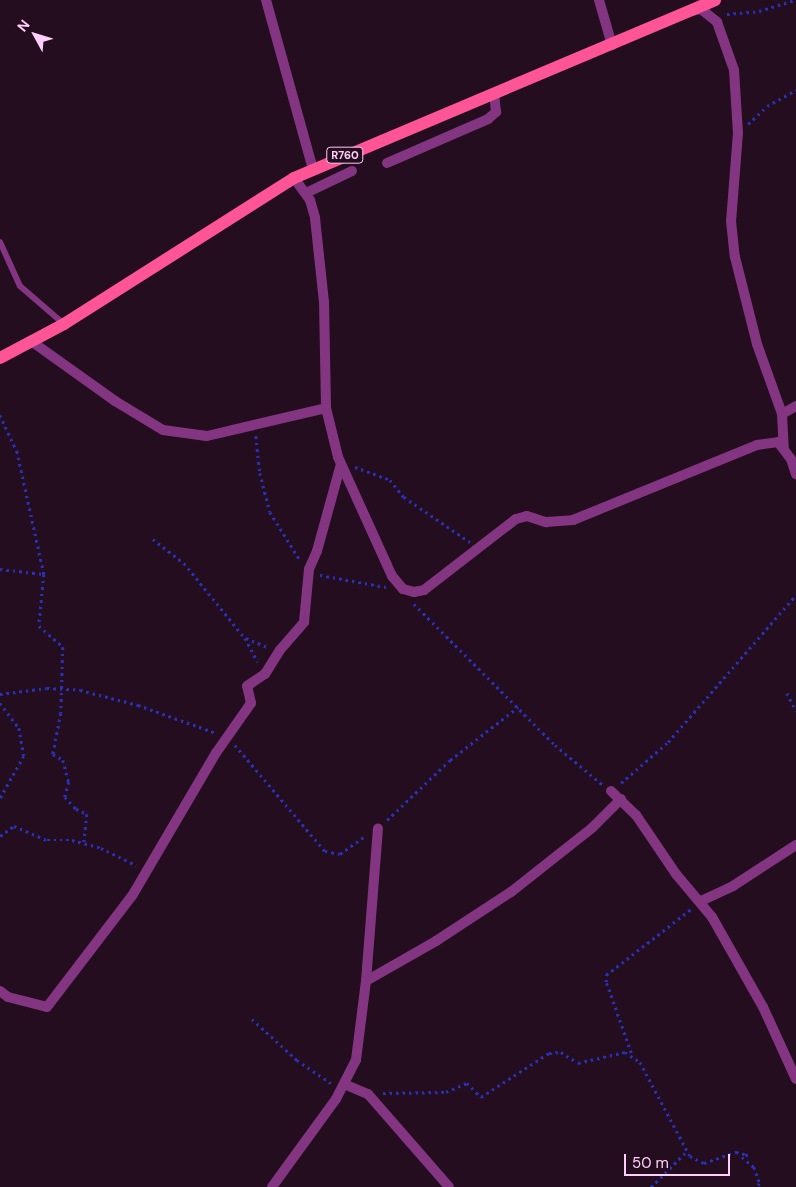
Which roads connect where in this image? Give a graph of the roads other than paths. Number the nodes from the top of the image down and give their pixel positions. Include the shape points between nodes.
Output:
1 (266, 0) edge
2 (599, 0) edge
3 (715, 0) edge
4 (686, 13) junction
5 (612, 45) junction
6 (494, 93) junction
7 (387, 163) dead end
8 (313, 169) junction
9 (352, 171) dead end
10 (294, 178) junction
11 (306, 193) junction
12 (0, 242) edge
13 (64, 324) junction
14 (31, 341) junction
15 (0, 358) edge
16 (796, 406) edge
17 (326, 408) junction
18 (782, 414) junction
19 (784, 447) junction
20 (341, 464) junction
21 (796, 474) edge
22 (611, 791) road end
23 (621, 799) junction
24 (378, 828) road end
25 (796, 845) edge
26 (701, 901) junction
27 (366, 981) junction
28 (0, 991) edge
29 (796, 1079) edge
30 (344, 1084) junction
31 (272, 1187) edge
32 (449, 1187) edge

1 - 8 street
2 - 5 street
3 - 4 main road, R760
4 - 5 main road, R760
4 - 18 street via 701,9 711,15 721,30 734,70 738,133 731,221 735,256 757,344
5 - 6 main road, R760
6 - 7 street via 496,112 488,120
6 - 8 main road, R760
8 - 10 main road, R760
9 - 11 street
10 - 11 street
10 - 13 main road, R760
11 - 17 street via 315,218 324,302
12 - 13 lane via 20,286
13 - 14 main road, R760
14 - 15 main road, R760
14 - 17 street via 115,401 163,430 207,436
16 - 18 street
17 - 20 street
18 - 19 street
19 - 20 street via 778,442 757,445 573,520 546,522 527,516 516,519 424,590 414,592 403,589 392,576
19 - 21 street
20 - 28 street via 309,569 304,622 280,650 266,674 247,686 251,703 148,869 111,924 47,1007 8,997
22 - 23 street
23 - 26 street via 646,828 676,874
23 - 27 street via 586,833 510,892 436,941
24 - 27 street
25 - 26 street via 733,886
26 - 29 street via 737,959
27 - 30 street via 356,1060
30 - 31 street
30 - 32 street via 368,1094

